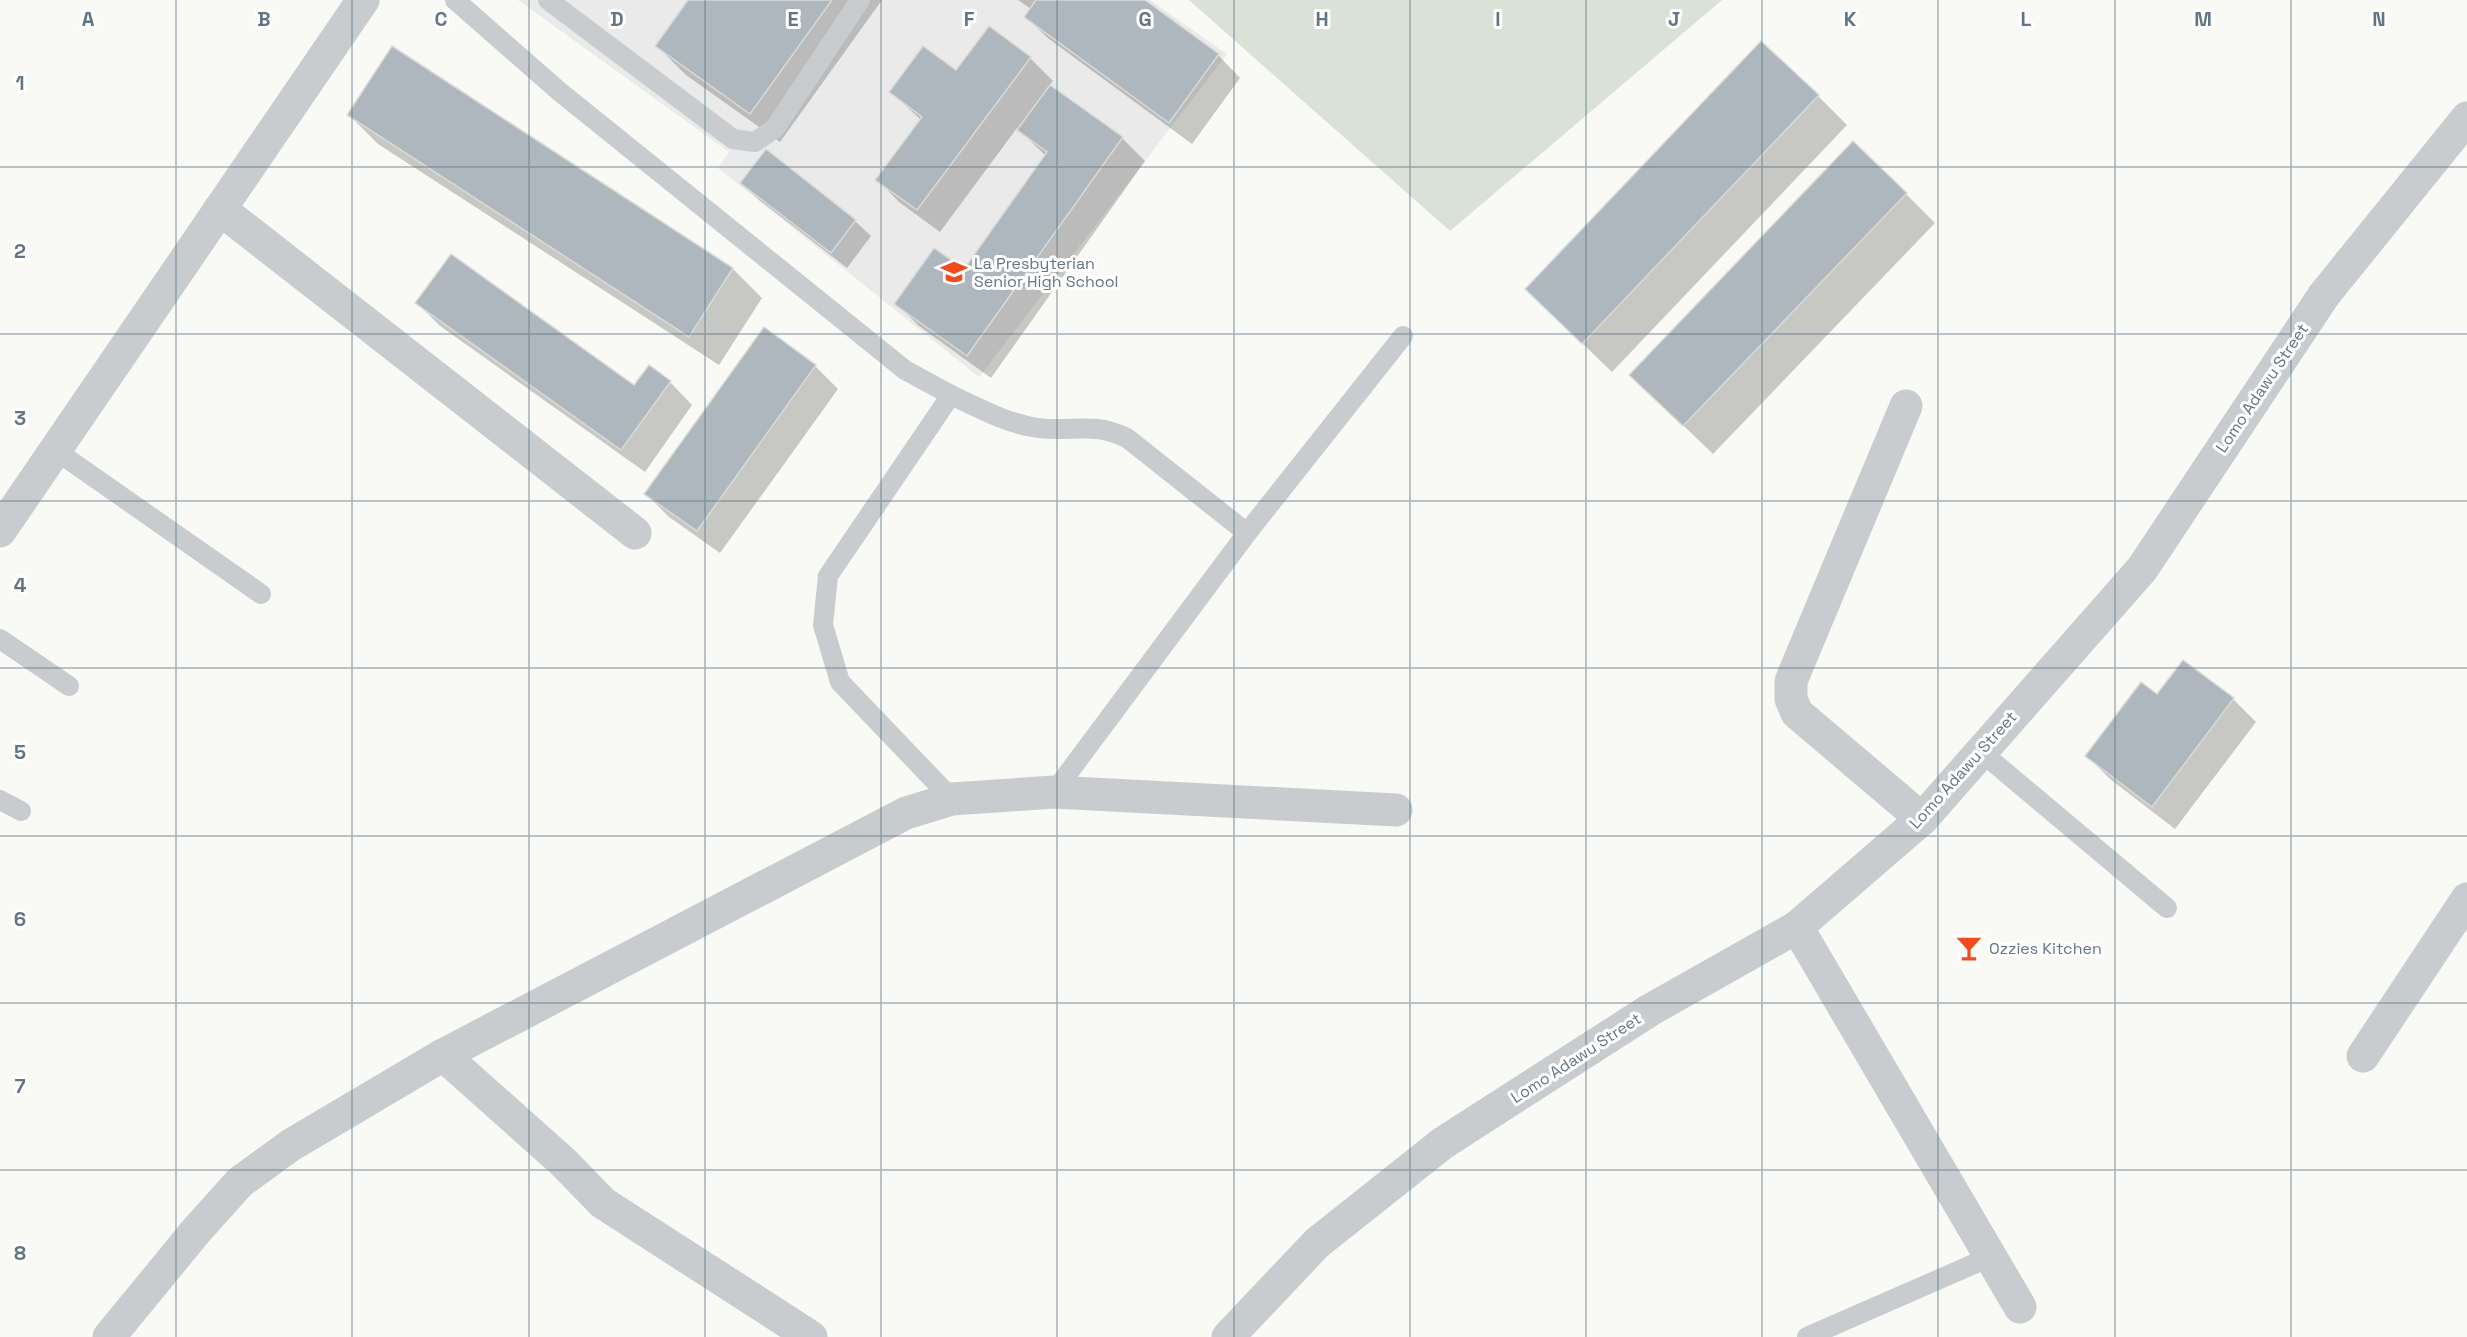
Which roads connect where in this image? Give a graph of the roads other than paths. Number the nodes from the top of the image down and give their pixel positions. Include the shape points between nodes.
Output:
1 (363, 0) edge
2 (455, 0) edge
3 (548, 0) edge
4 (860, 0) edge
5 (569, 6) edge
6 (2467, 118) edge
7 (220, 208) junction
8 (1403, 336) dead end
9 (951, 395) junction
10 (1906, 406) dead end
11 (55, 450) junction
12 (0, 531) edge
13 (635, 533) dead end
14 (1247, 533) junction
15 (261, 594) dead end
16 (0, 639) edge
17 (69, 686) dead end
18 (1980, 752) junction
19 (1054, 792) junction
20 (952, 799) junction
21 (0, 800) edge
22 (1396, 810) dead end
23 (21, 811) dead end
24 (1922, 819) junction
25 (2467, 899) edge
26 (2167, 908) dead end
27 (1797, 927) junction
28 (443, 1055) junction
29 (2363, 1056) dead end
30 (1990, 1257) junction
31 (2019, 1307) dead end
32 (109, 1337) edge
33 (811, 1337) edge
34 (1228, 1337) edge
35 (1807, 1337) edge

1 - 7 street
2 - 9 lane via 560,92 905,370
3 - 5 lane
4 - 5 lane via 776,128 755,142 733,140
6 - 18 street, Lomo Adawu Street via 2324,295 2142,569
7 - 11 street
7 - 13 street
8 - 14 lane
9 - 14 lane via 1030,427 1109,429 1128,438
9 - 20 lane via 828,576 823,625 840,682
10 - 24 street via 1791,681 1791,699 1797,713
11 - 12 street
11 - 15 lane
14 - 19 lane
16 - 17 lane
18 - 24 street, Lomo Adawu Street
18 - 26 lane
19 - 20 street
19 - 22 street
20 - 28 street via 906,813
21 - 23 lane
24 - 27 street, Lomo Adawu Street
25 - 29 street
27 - 30 street
27 - 34 street, Lomo Adawu Street via 1650,1010 1443,1143 1317,1243
28 - 32 street via 291,1144 240,1182
28 - 33 street via 603,1203
30 - 31 street
30 - 35 lane

